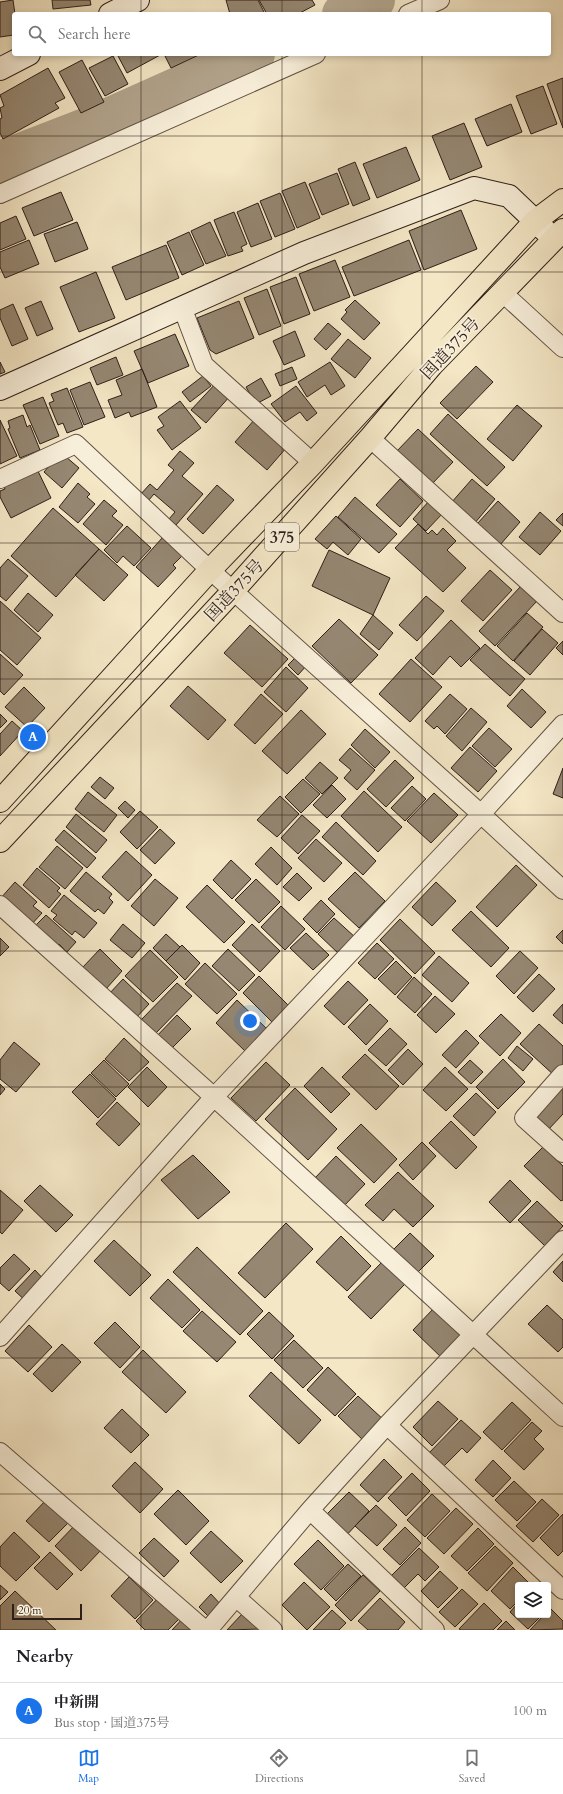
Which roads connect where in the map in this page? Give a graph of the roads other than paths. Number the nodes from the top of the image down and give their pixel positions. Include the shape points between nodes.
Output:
1 (138, 0) edge
2 (440, 0) edge
3 (114, 12) edge
4 (413, 12) edge
5 (25, 56) edge
6 (311, 56) edge
7 (0, 69) edge
8 (0, 194) edge
9 (563, 200) edge
10 (535, 221) junction
11 (559, 235) edge
12 (503, 293) junction
13 (182, 307) junction
14 (563, 348) edge
15 (0, 389) edge
16 (370, 438) junction
17 (314, 463) junction
18 (0, 479) edge
19 (210, 570) junction
20 (233, 591) junction
21 (563, 612) edge
22 (563, 724) edge
23 (0, 801) edge
24 (481, 814) junction
25 (0, 841) edge
26 (563, 890) edge
27 (0, 905) edge
28 (563, 1074) edge
29 (214, 1097) junction
30 (563, 1153) edge
31 (563, 1240) edge
32 (473, 1333) junction
33 (0, 1337) edge
34 (563, 1417) edge
35 (387, 1425) junction
36 (0, 1452) edge
37 (310, 1510) junction
38 (563, 1590) edge
39 (237, 1598) junction
40 (206, 1630) edge
41 (273, 1630) edge
42 (435, 1630) edge

1 - 3 street
2 - 4 street
5 - 7 street
6 - 8 street
9 - 10 highway, 国道375号 / 375
10 - 11 street
10 - 13 street via 509,196 474,188 304,253
10 - 17 highway, 国道375号 / 375
11 - 12 highway, 国道375号 / 375
12 - 14 street
12 - 16 highway, 国道375号 / 375 via 432,365
13 - 15 street
13 - 17 street via 204,364
16 - 20 highway, 国道375号 / 375
16 - 21 street
17 - 19 highway, 国道375号 / 375
18 - 19 street via 76,444
19 - 20 street
19 - 23 highway, 国道375号 / 375
20 - 24 street
20 - 25 highway, 国道375号 / 375
22 - 24 street
24 - 26 street
24 - 29 street
27 - 29 street
28 - 30 street via 524,1118
29 - 32 street
29 - 33 street
31 - 32 street
32 - 34 street
32 - 35 street
35 - 37 street
35 - 38 street
36 - 40 street
37 - 39 street
37 - 42 street
39 - 40 street
39 - 41 street

